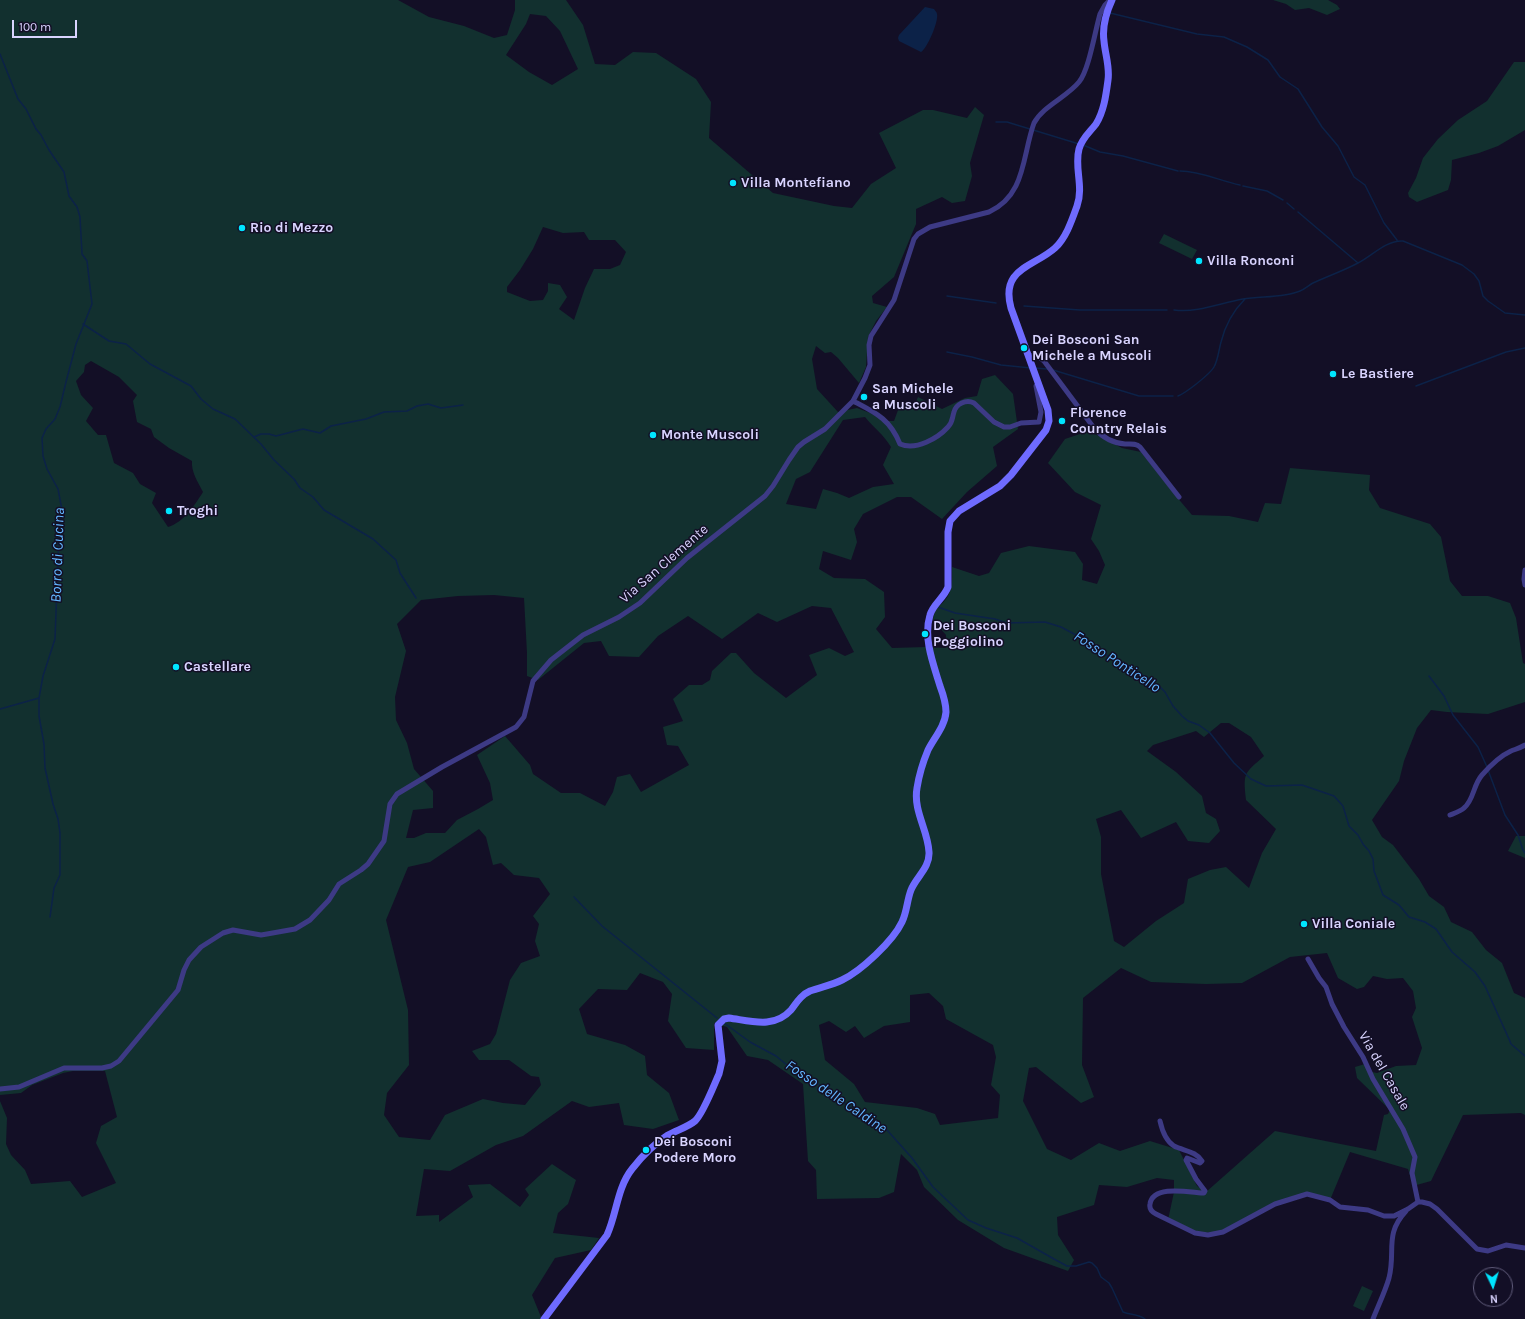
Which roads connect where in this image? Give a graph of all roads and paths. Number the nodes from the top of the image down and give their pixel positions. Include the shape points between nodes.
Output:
1 (1111, 0) edge
2 (1028, 355) junction
3 (1034, 371) junction
4 (853, 400) junction
5 (1179, 497) dead end
6 (1525, 570) edge
7 (1525, 585) edge
8 (1525, 745) edge
9 (1450, 815) dead end
10 (1308, 959) dead end
11 (0, 1089) edge
12 (1160, 1122) dead end
13 (1418, 1202) junction
14 (1408, 1209) junction
15 (1525, 1248) edge
16 (544, 1319) edge
17 (1373, 1319) edge

1 - 2 main road via 1104,30 1108,74 1104,102 1096,122 1080,144 1079,200 1064,236 1054,249 1019,271 1011,285 1009,302
1 - 4 street, Via San Clemente via 1100,14 1082,77 1038,116 1031,130 1020,179 1008,199 989,212 930,227 914,239 894,300 871,336 870,365
2 - 3 main road
2 - 5 street via 1039,357 1051,369 1103,436 1114,441 1138,445
3 - 4 street via 1041,412 1039,422 1004,427 994,422 974,403 962,402 954,412 948,427 928,442 920,444 900,444 895,432 884,419
3 - 16 main road via 1048,413 1046,430 1007,480 954,514 948,524 948,587 931,611 927,633 945,702 945,717 925,757 916,796 916,809 929,851 929,859 911,890 901,924 866,964 842,980 808,992 778,1020 761,1023 729,1018 720,1022 718,1029 721,1067 698,1118 657,1143 631,1170 618,1198 607,1234
4 - 11 street, Via San Clemente via 824,429 798,447 765,496 687,558 640,603 583,635 544,666 533,681 524,717 516,727 397,794 390,804 384,841 368,864 340,884 310,920 295,929 277,933 260,935 233,930 223,933 201,947 189,960 178,990 119,1061 111,1066 64,1068 19,1087
6 - 7 street
8 - 9 street via 1510,752 1488,770 1475,785 1471,799 1464,808
10 - 13 street, Via del Casale via 1326,987 1344,1027 1403,1129 1415,1157 1412,1173
12 - 14 street via 1169,1142 1201,1159 1200,1164 1187,1158 1186,1160 1205,1191 1160,1193 1153,1197 1150,1208 1152,1212 1194,1233 1208,1235 1223,1232 1275,1204 1307,1194 1330,1200 1340,1207 1368,1210 1384,1216 1394,1216
13 - 14 street
13 - 15 street via 1430,1204 1437,1209 1477,1249 1488,1251 1506,1245
14 - 17 street via 1394,1227 1388,1279

